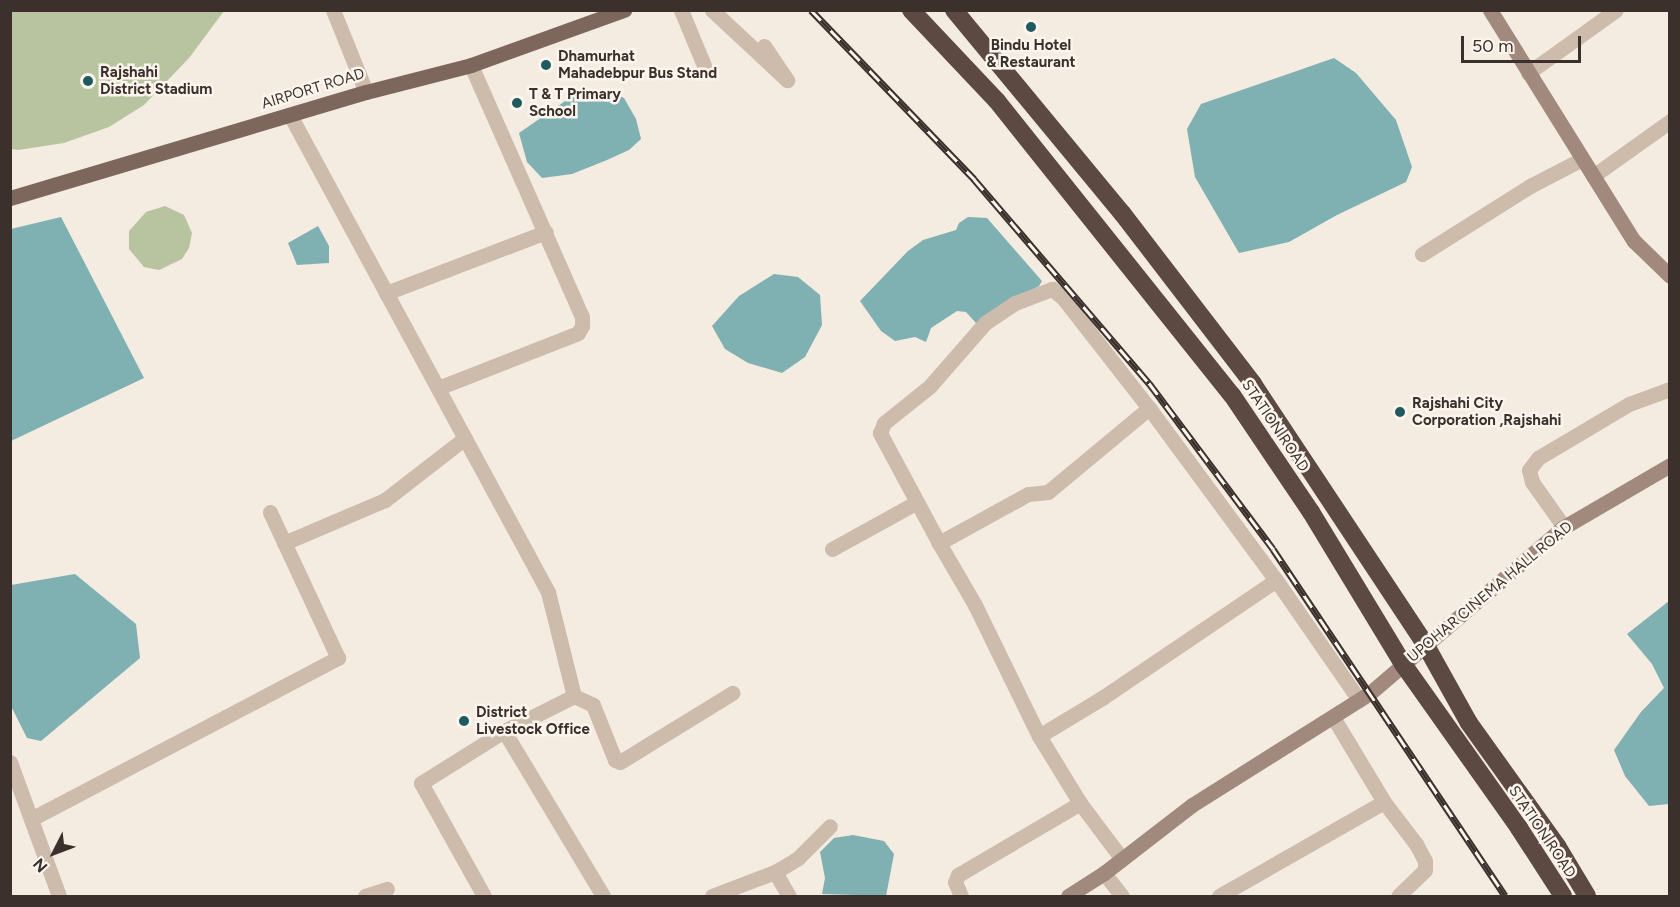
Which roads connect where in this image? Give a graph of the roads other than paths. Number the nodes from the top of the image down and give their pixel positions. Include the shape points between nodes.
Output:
1 (333, 10) edge
2 (624, 10) edge
3 (681, 10) edge
4 (712, 10) edge
5 (911, 10) edge
6 (1491, 10) edge
7 (1616, 10) edge
8 (959, 13) edge
9 (764, 46) dead end
10 (471, 65) junction
11 (706, 70) dead end
12 (1528, 73) junction
13 (366, 92) junction
14 (290, 115) junction
15 (1670, 121) edge
16 (1582, 159) junction
17 (1593, 176) junction
18 (10, 198) edge
19 (546, 232) junction
20 (1422, 254) dead end
21 (1670, 276) edge
22 (386, 293) junction
23 (438, 388) junction
24 (1670, 389) edge
25 (1149, 408) junction
26 (465, 438) junction
27 (1670, 465) edge
28 (916, 502) junction
29 (270, 512) dead end
30 (1564, 527) junction
31 (284, 543) junction
32 (939, 543) junction
33 (832, 549) dead end
34 (1276, 580) junction
35 (1425, 644) junction
36 (1403, 664) junction
37 (732, 693) dead end
38 (574, 696) junction
39 (1359, 700) junction
40 (1332, 717) junction
41 (504, 731) junction
42 (1040, 736) junction
43 (10, 762) edge
44 (1384, 802) junction
45 (1080, 803) junction
46 (31, 819) junction
47 (830, 826) dead end
48 (1122, 859) junction
49 (775, 872) junction
50 (1104, 873) junction
51 (387, 889) dead end
52 (59, 897) edge
53 (365, 897) edge
54 (484, 897) edge
55 (603, 897) edge
56 (712, 897) edge
57 (789, 897) edge
58 (961, 897) edge
59 (1068, 897) edge
60 (1122, 897) edge
61 (1219, 897) edge
62 (1398, 897) edge
63 (1563, 897) edge
64 (1587, 897) edge

1 - 13 street
2 - 10 main road, AIRPORT ROAD
3 - 11 street
4 - 9 street via 787,80
5 - 36 highway, STATION ROAD via 968,67 1012,119 1232,395 1311,512
6 - 12 street
7 - 12 street
8 - 35 highway, STATION ROAD via 1122,213 1253,384
10 - 13 main road, AIRPORT ROAD
10 - 19 street
12 - 16 street
13 - 14 main road, AIRPORT ROAD
14 - 18 main road, AIRPORT ROAD
14 - 22 street
15 - 17 street
16 - 17 street
16 - 20 street via 1530,186
17 - 21 street via 1634,241
19 - 22 street
19 - 23 street via 582,316 578,333
22 - 23 street
23 - 26 street
24 - 30 street via 1629,404 1538,458 1529,470 1532,482
25 - 28 street via 1052,289 1015,303 985,323 930,386 884,423 880,433
25 - 32 street via 1048,492 1028,494
25 - 34 street
26 - 31 street via 385,500
26 - 38 street via 548,592
27 - 30 street, UPOHAR CINEMA HALL ROAD
28 - 32 street
28 - 33 street
29 - 31 street
30 - 35 street, UPOHAR CINEMA HALL ROAD
31 - 46 street via 338,658
32 - 42 street via 975,605
34 - 39 street
34 - 42 street
35 - 36 street, UPOHAR CINEMA HALL ROAD
35 - 64 highway, STATION ROAD via 1469,723 1557,846
36 - 39 street, UPOHAR CINEMA HALL ROAD
36 - 63 highway, STATION ROAD
37 - 38 street via 620,762 615,760 593,705
38 - 41 street
39 - 40 street, UPOHAR CINEMA HALL ROAD
40 - 44 street
40 - 48 street, UPOHAR CINEMA HALL ROAD via 1192,805
41 - 54 street via 421,783
41 - 55 street
42 - 45 street
43 - 46 street
44 - 61 street
44 - 62 street via 1425,861 1425,870
45 - 48 street
45 - 58 street via 958,875 955,882
46 - 52 street
47 - 49 street via 798,858
48 - 50 street, UPOHAR CINEMA HALL ROAD
49 - 56 street
49 - 57 street
50 - 59 street, UPOHAR CINEMA HALL ROAD
50 - 60 street
51 - 53 street

